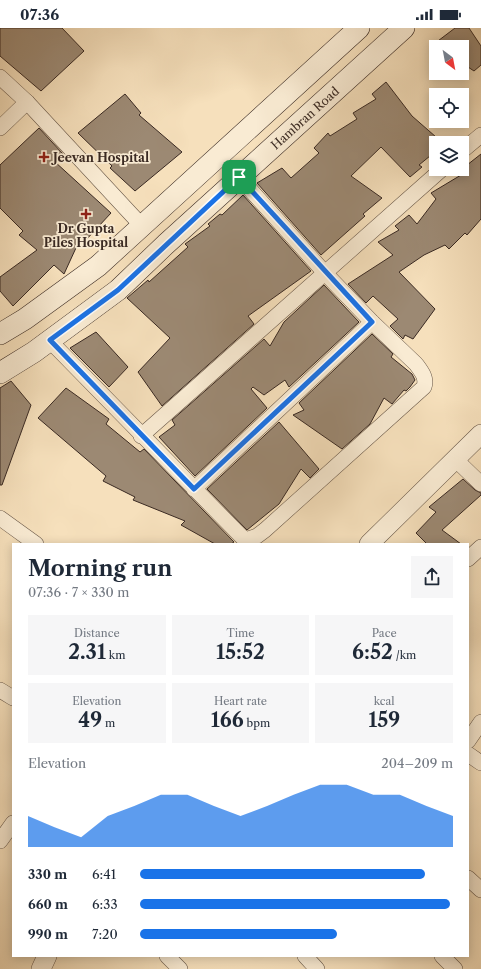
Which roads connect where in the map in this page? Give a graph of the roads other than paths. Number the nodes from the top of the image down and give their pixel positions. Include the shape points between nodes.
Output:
1 (359, 28) edge
2 (404, 28) edge
3 (0, 77) edge
4 (27, 102) junction
5 (0, 128) edge
6 (481, 135) edge
7 (469, 146) edge
8 (434, 176) edge
9 (239, 177) junction
10 (142, 226) junction
11 (325, 273) junction
12 (372, 322) junction
13 (0, 334) edge
14 (50, 340) junction
15 (0, 373) edge
16 (481, 434) edge
17 (141, 436) junction
18 (456, 460) junction
19 (481, 484) edge
20 (194, 489) junction
21 (0, 518) edge
22 (35, 543) edge
23 (370, 543) edge
24 (481, 547) edge
25 (469, 558) edge
26 (481, 722) edge
27 (469, 740) edge
28 (469, 755) edge
29 (481, 763) edge
30 (12, 824) edge
31 (0, 841) edge
32 (469, 879) edge
33 (481, 890) edge
34 (168, 957) edge
35 (443, 957) edge
36 (180, 969) edge
37 (455, 969) edge

1 - 10 main road
2 - 9 main road, Hambran Road
3 - 4 street
4 - 5 street
4 - 10 street
6 - 7 street
8 - 11 street
9 - 11 street
9 - 14 main road, Hambran Road via 118,290
10 - 13 main road via 98,266
11 - 12 street
11 - 17 street
12 - 20 street
12 - 20 street via 416,364 424,376 424,387 265,530 251,539 245,540
14 - 15 main road, Hambran Road
14 - 17 street
16 - 18 street
17 - 20 street
18 - 19 street
18 - 23 street
21 - 22 street
24 - 25 street
26 - 27 street
28 - 29 street
30 - 31 street
32 - 33 street
34 - 36 street
35 - 37 street

